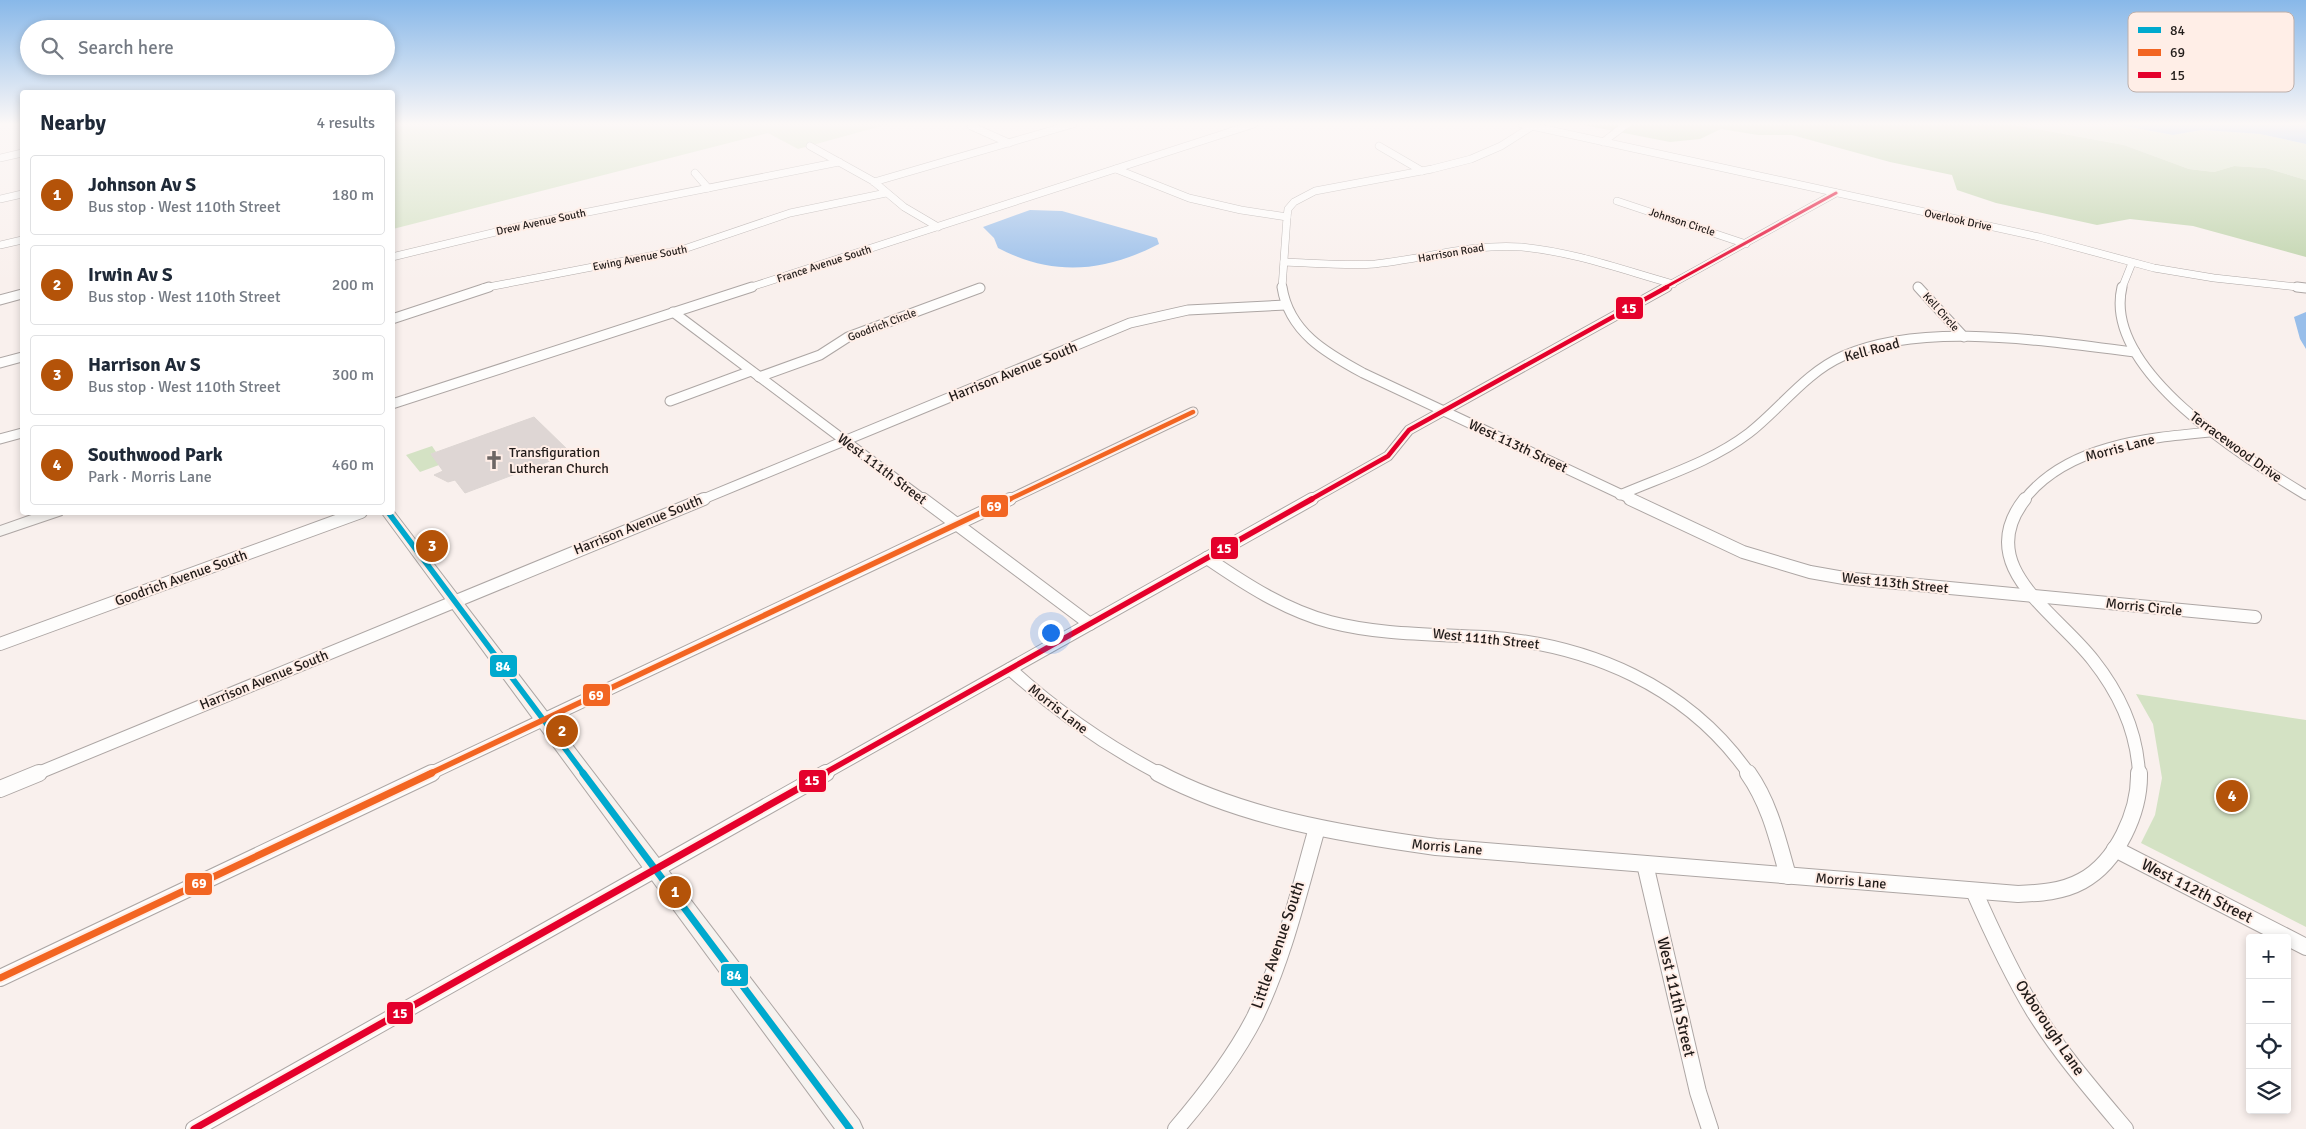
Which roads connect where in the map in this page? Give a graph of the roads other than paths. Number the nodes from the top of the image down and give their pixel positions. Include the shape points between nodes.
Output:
1 (698, 177) edge
2 (765, 177) edge
3 (865, 177) edge
4 (892, 177) edge
5 (1093, 177) edge
6 (1135, 177) edge
7 (1392, 177) edge
8 (1762, 177) edge
9 (874, 182) junction
10 (708, 188) junction
11 (886, 193) junction
12 (1836, 193) junction
13 (20, 194) edge
14 (0, 199) edge
15 (1617, 201) dead end
16 (1287, 217) junction
17 (938, 228) junction
18 (20, 240) edge
19 (1746, 244) junction
20 (0, 245) edge
21 (395, 257) edge
22 (1284, 262) junction
23 (2132, 263) junction
24 (1673, 284) junction
25 (1918, 287) dead end
26 (980, 288) dead end
27 (2306, 288) edge
28 (20, 295) edge
29 (0, 300) edge
30 (1286, 305) junction
31 (673, 312) junction
32 (395, 318) edge
33 (1964, 337) junction
34 (2135, 352) junction
35 (20, 358) edge
36 (0, 363) edge
37 (755, 374) junction
38 (670, 401) dead end
39 (395, 403) edge
40 (1444, 411) junction
41 (1193, 412) dead end
42 (2211, 432) junction
43 (20, 434) edge
44 (0, 439) edge
45 (844, 441) junction
46 (1620, 495) junction
47 (2306, 495) edge
48 (48, 515) edge
49 (353, 515) edge
50 (390, 515) edge
51 (956, 524) junction
52 (0, 531) edge
53 (1207, 558) junction
54 (2033, 596) junction
55 (454, 601) junction
56 (2255, 617) dead end
57 (1090, 624) junction
58 (0, 644) edge
59 (1010, 669) junction
60 (543, 719) junction
61 (0, 789) edge
62 (1316, 828) junction
63 (2115, 849) junction
64 (1645, 864) junction
65 (655, 869) junction
66 (1788, 876) junction
67 (1974, 891) junction
68 (2306, 947) edge
69 (0, 978) edge
70 (194, 1129) edge
71 (850, 1129) edge
72 (1176, 1129) edge
73 (1710, 1129) edge
74 (2125, 1129) edge

1 - 10 street
2 - 10 street, Drew Avenue South
3 - 9 street
4 - 9 street
5 - 17 street, France Avenue South
6 - 16 street via 1189,198
7 - 16 street via 1315,191 1294,202
8 - 12 street, Overlook Drive
9 - 11 street
10 - 21 street, Drew Avenue South via 533,223
11 - 17 street
11 - 32 street, Ewing Avenue South via 790,213 681,250 484,288
12 - 19 street
12 - 23 street, Overlook Drive via 2039,237
13 - 14 street
15 - 19 street, Johnson Circle
16 - 22 street, West 113th Street
17 - 31 street, France Avenue South
18 - 20 street
19 - 24 street
22 - 24 street, Harrison Road via 1373,264 1459,250 1522,247 1573,255
22 - 30 street, West 113th Street via 1282,288
23 - 27 street, Overlook Drive via 2206,277
23 - 34 street, Terracewood Drive via 2122,285 2120,302 2121,320
24 - 40 street
25 - 33 street, Kell Circle
26 - 37 street, Goodrich Circle via 848,337 820,355
28 - 29 street
30 - 40 street, West 113th Street via 1302,331 1318,346
30 - 45 street, Harrison Avenue South via 1189,309 1148,317
31 - 37 street, West 111th Street
31 - 39 street, France Avenue South
33 - 34 street, Kell Road via 2028,340
33 - 46 street, Kell Road via 1894,342 1843,356 1808,378 1751,432 1733,444
34 - 42 street, Terracewood Drive via 2158,383
35 - 36 street
37 - 38 street, Goodrich Circle
37 - 45 street, West 111th Street
40 - 46 street, West 113th Street
40 - 53 street via 1409,430 1388,456
41 - 51 street
42 - 47 street, Terracewood Drive
42 - 54 street, Morris Lane via 2159,437 2096,452 2041,481 2022,500 2005,538 2008,555 2017,574
43 - 44 street
45 - 51 street, West 111th Street
45 - 55 street, Harrison Avenue South
46 - 54 street, West 113th Street via 1743,552 1810,572 1869,581
48 - 52 street
49 - 58 street, Goodrich Avenue South
50 - 55 street
51 - 57 street, West 111th Street
51 - 60 street
53 - 57 street
53 - 66 street, West 111th Street via 1270,599 1331,622 1365,629 1543,644 1614,666 1648,682 1708,726 1754,780 1769,811
54 - 56 street, Morris Circle
54 - 63 street, Morris Lane via 2105,675 2124,708 2135,740 2140,774 2136,804
55 - 60 street
55 - 61 street, Harrison Avenue South
57 - 59 street
59 - 62 street, Morris Lane via 1083,730 1130,759 1182,785 1239,807
59 - 65 street
60 - 65 street
60 - 69 street
62 - 64 street, Morris Lane via 1368,839 1436,847
62 - 72 street, Little Avenue South via 1262,999 1243,1039 1210,1088
63 - 67 street, Morris Lane via 2088,878 2065,889 2035,895
63 - 68 street, West 112th Street
64 - 66 street, Morris Lane
64 - 73 street, West 111th Street via 1698,1092
65 - 70 street
65 - 71 street
66 - 67 street, Morris Lane
67 - 74 street, Oxborough Lane via 2034,1011

